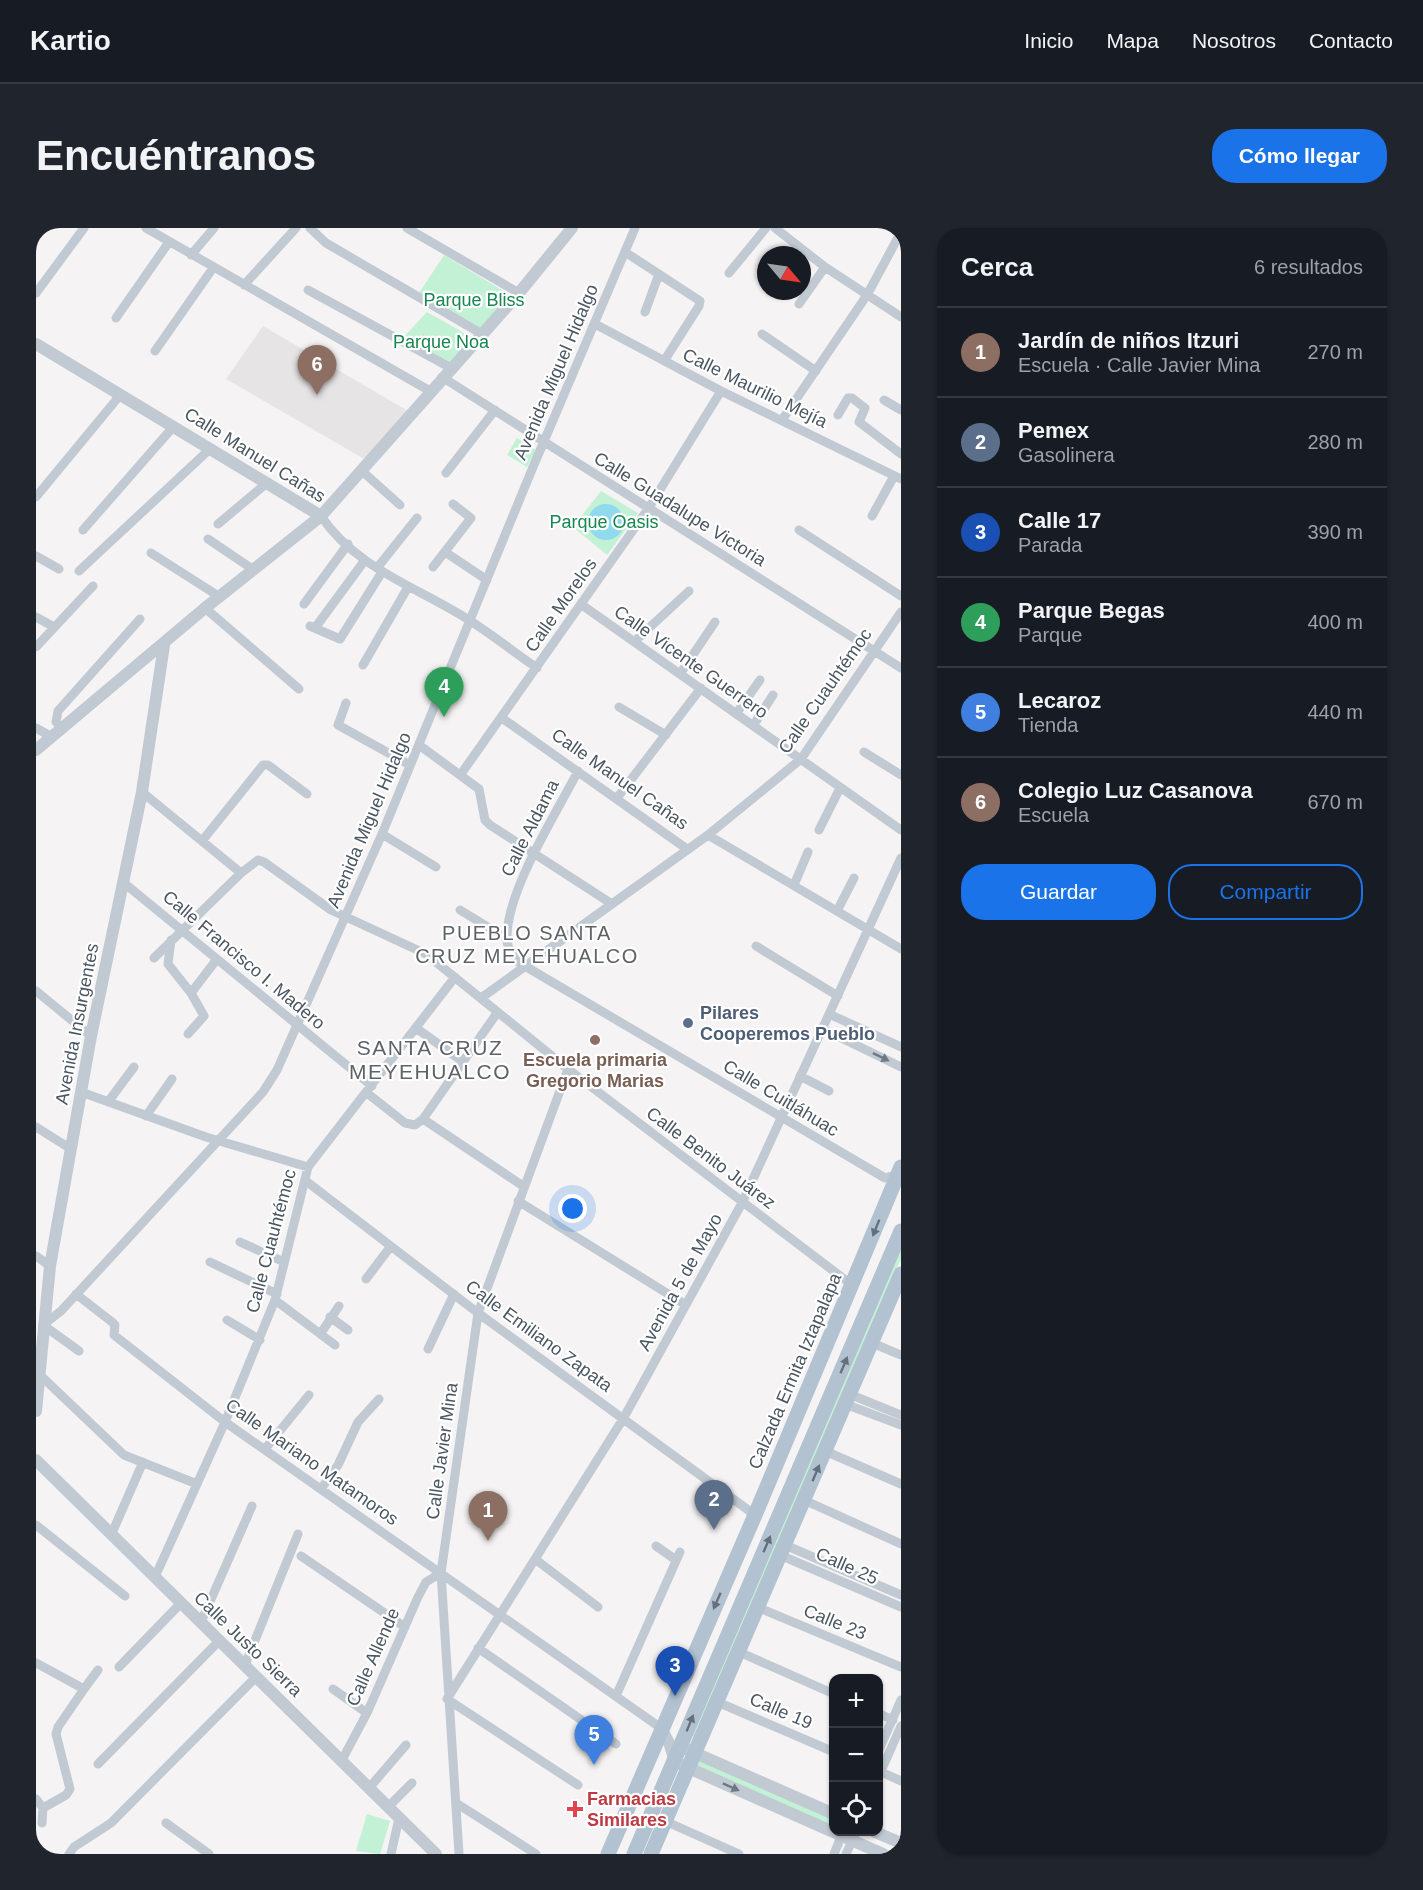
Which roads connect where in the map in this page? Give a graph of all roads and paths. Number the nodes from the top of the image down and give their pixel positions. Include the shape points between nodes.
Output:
1 (84, 228) edge
2 (146, 228) edge
3 (214, 228) edge
4 (296, 228) edge
5 (310, 228) edge
6 (406, 228) edge
7 (572, 228) edge
8 (635, 228) edge
9 (765, 228) edge
10 (776, 228) edge
11 (901, 232) edge
12 (169, 242) junction
13 (795, 246) edge
14 (625, 252) junction
15 (191, 255) junction
16 (811, 259) edge
17 (825, 267) junction
18 (213, 268) junction
19 (729, 273) dead end
20 (659, 274) junction
21 (244, 285) junction
22 (308, 290) dead end
23 (36, 293) edge
24 (519, 293) junction
25 (867, 295) junction
26 (799, 304) dead end
27 (645, 312) dead end
28 (901, 317) edge
29 (116, 318) dead end
30 (595, 324) junction
31 (482, 334) junction
32 (762, 334) dead end
33 (36, 344) edge
34 (155, 351) dead end
35 (664, 361) junction
36 (816, 371) junction
37 (446, 373) junction
38 (430, 391) junction
39 (721, 391) junction
40 (121, 394) junction
41 (884, 400) dead end
42 (495, 410) junction
43 (901, 410) edge
44 (838, 415) dead end
45 (782, 420) junction
46 (174, 426) junction
47 (543, 442) junction
48 (211, 448) junction
49 (901, 454) edge
50 (362, 471) junction
51 (446, 473) dead end
52 (898, 478) edge
53 (268, 482) junction
54 (36, 497) edge
55 (453, 504) dead end
56 (400, 505) dead end
57 (648, 509) junction
58 (321, 516) junction
59 (872, 516) dead end
60 (417, 518) dead end
61 (218, 524) dead end
62 (83, 530) dead end
63 (799, 530) dead end
64 (208, 539) dead end
65 (348, 544) junction
66 (445, 552) junction
67 (151, 553) dead end
68 (36, 556) edge
69 (365, 560) junction
70 (433, 567) dead end
71 (59, 569) dead end
72 (254, 570) junction
73 (380, 570) junction
74 (79, 571) dead end
75 (488, 580) junction
76 (93, 586) dead end
77 (408, 587) junction
78 (688, 591) dead end
79 (901, 596) edge
80 (220, 597) junction
81 (304, 604) dead end
82 (582, 605) junction
83 (205, 608) junction
84 (901, 612) edge
85 (36, 617) edge
86 (140, 619) dead end
87 (471, 621) junction
88 (715, 622) dead end
89 (54, 627) junction
90 (635, 641) junction
91 (164, 645) junction
92 (36, 647) edge
93 (874, 651) junction
94 (363, 665) dead end
95 (537, 668) junction
96 (901, 668) edge
97 (680, 674) junction
98 (760, 680) dead end
99 (701, 688) junction
100 (299, 689) dead end
101 (773, 694) dead end
102 (346, 703) dead end
103 (619, 707) dead end
104 (736, 714) junction
105 (502, 718) junction
106 (753, 726) junction
107 (36, 728) edge
108 (63, 728) junction
109 (666, 735) junction
110 (52, 737) junction
111 (418, 745) junction
112 (36, 750) edge
113 (864, 752) dead end
114 (801, 759) junction
115 (410, 765) junction
116 (578, 771) junction
117 (461, 774) junction
118 (901, 775) edge
119 (840, 788) junction
120 (142, 792) junction
121 (307, 794) dead end
122 (617, 798) junction
123 (819, 830) dead end
124 (901, 830) edge
125 (382, 834) junction
126 (708, 835) junction
127 (202, 841) junction
128 (687, 849) junction
129 (808, 852) dead end
130 (534, 853) junction
131 (901, 858) edge
132 (436, 867) dead end
133 (241, 873) junction
134 (854, 878) dead end
135 (124, 883) junction
136 (794, 885) junction
137 (612, 904) junction
138 (460, 910) dead end
139 (837, 911) junction
140 (345, 917) junction
141 (868, 930) junction
142 (183, 931) junction
143 (506, 938) junction
144 (171, 940) junction
145 (756, 946) dead end
146 (901, 949) edge
147 (154, 958) dead end
148 (217, 959) junction
149 (525, 965) junction
150 (455, 977) junction
151 (36, 991) edge
152 (191, 993) junction
153 (838, 996) junction
154 (481, 998) junction
155 (497, 1013) junction
156 (829, 1014) junction
157 (296, 1026) junction
158 (416, 1028) junction
159 (823, 1029) junction
160 (188, 1034) dead end
161 (91, 1036) junction
162 (901, 1047) edge
163 (462, 1062) junction
164 (134, 1067) dead end
165 (901, 1067) edge
166 (568, 1068) junction
167 (800, 1076) junction
168 (172, 1079) dead end
169 (370, 1089) junction
170 (829, 1091) dead end
171 (81, 1092) junction
172 (108, 1102) junction
173 (146, 1116) junction
174 (781, 1118) junction
175 (423, 1119) junction
176 (36, 1127) edge
177 (218, 1141) junction
178 (71, 1149) junction
179 (308, 1167) junction
180 (900, 1172) edge
181 (306, 1181) junction
182 (523, 1186) junction
183 (518, 1202) junction
184 (742, 1203) junction
185 (901, 1231) edge
186 (240, 1242) dead end
187 (392, 1246) junction
188 (36, 1256) edge
189 (210, 1262) dead end
190 (284, 1262) junction
191 (50, 1266) junction
192 (901, 1274) edge
193 (366, 1279) dead end
194 (852, 1286) junction
195 (76, 1294) junction
196 (454, 1294) junction
197 (276, 1297) junction
198 (896, 1297) edge
199 (686, 1305) junction
200 (339, 1306) dead end
201 (478, 1313) junction
202 (330, 1317) junction
203 (228, 1320) dead end
204 (348, 1330) dead end
205 (40, 1331) edge
206 (321, 1334) junction
207 (260, 1340) junction
208 (872, 1343) junction
209 (335, 1345) dead end
210 (428, 1349) dead end
211 (79, 1351) dead end
212 (901, 1355) edge
213 (40, 1375) junction
214 (309, 1395) dead end
215 (379, 1399) dead end
216 (848, 1399) junction
217 (36, 1411) edge
218 (901, 1415) edge
219 (623, 1419) junction
220 (225, 1422) junction
221 (901, 1425) edge
222 (265, 1449) junction
223 (825, 1451) junction
224 (36, 1460) edge
225 (142, 1462) junction
226 (901, 1484) edge
227 (197, 1485) junction
228 (321, 1489) junction
229 (804, 1500) junction
230 (252, 1506) dead end
231 (755, 1515) junction
232 (36, 1525) edge
233 (112, 1533) junction
234 (298, 1534) dead end
235 (901, 1544) edge
236 (656, 1546) dead end
237 (782, 1550) junction
238 (301, 1556) dead end
239 (535, 1559) junction
240 (441, 1574) junction
241 (154, 1577) junction
242 (901, 1595) edge
243 (125, 1596) dead end
244 (181, 1603) junction
245 (598, 1607) dead end
246 (757, 1607) junction
247 (901, 1608) edge
248 (500, 1616) junction
249 (201, 1622) junction
250 (405, 1627) junction
251 (220, 1640) junction
252 (478, 1648) junction
253 (737, 1651) junction
254 (36, 1663) edge
255 (245, 1665) junction
256 (119, 1667) dead end
257 (901, 1667) edge
258 (98, 1670) dead end
259 (256, 1677) junction
260 (84, 1689) junction
261 (333, 1689) dead end
262 (829, 1692) edge
263 (616, 1696) junction
264 (447, 1699) junction
265 (901, 1700) edge
266 (715, 1701) junction
267 (367, 1713) junction
268 (883, 1715) edge
269 (892, 1720) junction
270 (901, 1726) edge
271 (661, 1728) junction
272 (883, 1742) edge
273 (616, 1743) dead end
274 (406, 1745) dead end
275 (681, 1748) junction
276 (829, 1750) edge
277 (342, 1760) junction
278 (98, 1764) dead end
279 (680, 1765) junction
280 (883, 1768) edge
281 (883, 1776) edge
282 (901, 1781) edge
283 (412, 1783) dead end
284 (578, 1785) dead end
285 (369, 1788) junction
286 (36, 1799) edge
287 (456, 1803) junction
288 (388, 1807) junction
289 (44, 1808) junction
290 (829, 1812) edge
291 (399, 1818) junction
292 (665, 1821) junction
293 (42, 1823) dead end
294 (166, 1823) dead end
295 (829, 1827) edge
296 (847, 1836) edge
297 (848, 1836) edge
298 (850, 1836) edge
299 (883, 1836) edge
300 (901, 1843) edge
301 (69, 1854) edge
302 (209, 1854) edge
303 (391, 1854) edge
304 (436, 1854) edge
305 (459, 1854) edge
306 (536, 1854) edge
307 (608, 1854) edge
308 (634, 1854) edge
309 (651, 1854) edge
310 (739, 1854) edge
311 (834, 1854) edge
312 (846, 1854) edge
313 (883, 1854) edge

1 - 23 street
2 - 12 street
3 - 15 street
4 - 21 street
5 - 31 street via 326,243
6 - 24 street
7 - 24 street
8 - 14 street, Avenida Miguel Hidalgo
9 - 19 street
10 - 13 street
11 - 25 street
12 - 15 street
12 - 29 street
14 - 20 street
14 - 30 street, Avenida Miguel Hidalgo
15 - 18 street
16 - 17 street
17 - 25 street
17 - 26 street
18 - 21 street
18 - 34 street
20 - 27 street
20 - 35 street via 700,301
21 - 38 street
22 - 37 street, Calle Guadalupe Victoria
24 - 31 street
25 - 28 street
25 - 36 street
30 - 35 street, Calle Maurilio Mejía
30 - 47 street, Avenida Miguel Hidalgo
31 - 37 street
32 - 36 street
33 - 40 street, Calle Manuel Cañas
35 - 39 street, Calle Maurilio Mejía
36 - 45 street
37 - 38 street
37 - 42 street, Calle Guadalupe Victoria
38 - 50 street
39 - 45 street, Calle Maurilio Mejía
39 - 57 street, Calle Morelos
40 - 46 street, Calle Manuel Cañas
40 - 54 street
41 - 43 street
42 - 47 street, Calle Guadalupe Victoria
42 - 51 street
44 - 49 street via 848,398 852,398 865,408 859,422
45 - 52 street, Calle Maurilio Mejía
46 - 48 street, Calle Manuel Cañas
46 - 62 street
47 - 57 street, Calle Guadalupe Victoria
47 - 75 street, Avenida Miguel Hidalgo
48 - 53 street, Calle Manuel Cañas
48 - 74 street
50 - 56 street
50 - 58 street
52 - 59 street
53 - 58 street, Calle Manuel Cañas
53 - 61 street
55 - 66 street via 471,518
57 - 82 street, Calle Morelos
57 - 93 street, Calle Guadalupe Victoria
58 - 65 street, Calle Manuel Cañas
58 - 72 street
60 - 73 street
63 - 79 street
64 - 72 street
65 - 69 street, Calle Manuel Cañas
65 - 81 street
66 - 70 street
66 - 75 street
67 - 80 street
68 - 71 street
69 - 73 street, Calle Manuel Cañas
69 - 73 street via 313,627 339,639
72 - 80 street
73 - 77 street, Calle Manuel Cañas
75 - 87 street, Avenida Miguel Hidalgo
76 - 89 street
77 - 87 street, Calle Manuel Cañas
77 - 94 street
78 - 90 street
80 - 83 street
82 - 90 street, Calle Vicente Guerrero
82 - 95 street, Calle Morelos
83 - 91 street
83 - 100 street
84 - 93 street, Calle Cuauhtémoc
85 - 89 street
86 - 108 street via 58,711 56,722
87 - 95 street, Calle Manuel Cañas
87 - 111 street, Avenida Miguel Hidalgo
88 - 97 street
89 - 92 street
90 - 97 street, Calle Vicente Guerrero
91 - 108 street
91 - 120 street, Avenida Insurgentes
93 - 96 street, Calle Guadalupe Victoria
93 - 114 street, Calle Cuauhtémoc
95 - 105 street, Calle Morelos
97 - 99 street, Calle Vicente Guerrero
98 - 104 street
99 - 104 street, Calle Vicente Guerrero
99 - 109 street
101 - 106 street
102 - 115 street via 338,725
103 - 109 street
104 - 106 street, Calle Vicente Guerrero
105 - 116 street, Calle Manuel Cañas
105 - 117 street, Calle Morelos
106 - 114 street, Calle Vicente Guerrero
107 - 110 street
108 - 110 street
109 - 122 street
110 - 112 street
111 - 115 street, Avenida Miguel Hidalgo
111 - 117 street
113 - 118 street
114 - 119 street, Calle Vicente Guerrero
114 - 126 street, Calle Cuauhtémoc
115 - 125 street, Avenida Miguel Hidalgo
116 - 122 street, Calle Manuel Cañas
116 - 130 street, Calle Aldama
117 - 130 street via 479,789 485,820
119 - 123 street
119 - 124 street, Calle Vicente Guerrero
120 - 127 street
120 - 135 street, Avenida Insurgentes
121 - 127 street via 263,765
122 - 128 street, Calle Manuel Cañas
125 - 132 street
125 - 140 street, Avenida Miguel Hidalgo
126 - 128 street, Calle Cuauhtémoc
126 - 136 street, Calle Manuel Cañas
127 - 133 street
128 - 137 street, Calle Cuauhtémoc
129 - 136 street
130 - 137 street
130 - 143 street, Calle Aldama via 517,890
131 - 141 street, Avenida 5 de Mayo
133 - 140 street, Calle Benito Juárez via 258,860 264,862
133 - 142 street
134 - 139 street
135 - 142 street, Calle Francisco I. Madero
135 - 161 street, Avenida Insurgentes
136 - 139 street, Calle Manuel Cañas
137 - 149 street, Calle Cuauhtémoc
138 - 143 street
139 - 141 street, Calle Manuel Cañas
140 - 150 street, Calle Benito Juárez via 426,954
140 - 157 street, Avenida Miguel Hidalgo
141 - 146 street, Calle Manuel Cañas
141 - 153 street, Avenida 5 de Mayo
142 - 144 street
142 - 148 street, Calle Francisco I. Madero
143 - 149 street via 512,955
144 - 147 street
144 - 152 street via 168,964
145 - 153 street
148 - 152 street
148 - 157 street, Calle Francisco I. Madero
149 - 154 street, Calle Cuauhtémoc
149 - 174 street, Calle Cuitláhuac
150 - 154 street, Calle Benito Juárez
150 - 158 street, Calle Cuauhtémoc
151 - 161 street
152 - 160 street via 204,1016
153 - 156 street, Avenida 5 de Mayo
154 - 155 street, Calle Benito Juárez
155 - 163 street
155 - 166 street, Calle Benito Juárez
156 - 159 street, Avenida 5 de Mayo
156 - 162 street
157 - 169 street, Calle Francisco I. Madero
157 - 177 street, Avenida Miguel Hidalgo via 263,1092
158 - 163 street
158 - 169 street, Calle Cuauhtémoc
159 -> 165 street
159 - 167 street, Avenida 5 de Mayo
161 - 171 street, Avenida Insurgentes
163 - 175 street
164 - 172 street
166 - 182 street, Calle Javier Mina
166 - 184 street, Calle Benito Juárez
167 - 170 street
167 - 174 street, Avenida 5 de Mayo
168 - 173 street
169 - 175 street, Calle Francisco I. Madero via 405,1124 415,1125
169 - 179 street, Calle Cuauhtémoc
171 - 172 street
171 - 178 street, Avenida Insurgentes
172 - 173 street
173 - 177 street
174 - 180 street, Calle Cuitláhuac via 885,1178
174 - 184 street, Avenida 5 de Mayo
175 - 182 street
176 - 178 street
177 - 179 street
177 - 195 street, Avenida Miguel Hidalgo
178 - 191 street, Avenida Insurgentes
179 - 181 street, Calle Cuauhtémoc
180 -> 194 main road, Calzada Ermita Iztapalapa
181 - 187 street, Calle Emiliano Zapata
181 - 190 street, Calle Cuauhtémoc
182 - 183 street, Calle Javier Mina
183 - 199 street
183 - 201 street, Calle Javier Mina
184 - 194 street, Calle Benito Juárez
184 - 199 street, Avenida 5 de Mayo
275 -> 185 main road
186 - 190 street
187 - 193 street
187 - 196 street, Calle Emiliano Zapata
188 - 191 street
189 - 197 street
190 - 197 street, Calle Cuauhtémoc
191 - 205 street, Avenida Insurgentes
192 - 198 main road
194 - 231 main road, Calzada Ermita Iztapalapa
195 - 205 street, Avenida Miguel Hidalgo
195 - 220 street, Calle Mariano Matamoros via 112,1322 114,1335
196 - 201 street, Calle Emiliano Zapata
196 - 210 street
197 - 206 street
197 - 207 street, Calle Cuauhtémoc
198 - 208 main road
199 - 219 street, Avenida 5 de Mayo
200 - 202 street
201 - 219 street, Calle Emiliano Zapata
201 - 240 street, Calle Javier Mina
202 - 204 street
202 - 206 street
203 - 207 street
205 - 211 street
205 - 213 street, Avenida Insurgentes
206 - 209 street
207 - 220 street, Calle Cuauhtémoc
208 - 212 street
208 - 216 main road
213 - 217 street, Avenida Insurgentes
213 - 225 street via 112,1446
214 - 222 street
215 - 228 street via 358,1422 339,1465
216 - 218 street
216 - 221 street
216 - 223 main road
219 - 231 street, Calle Emiliano Zapata
219 - 239 street, Avenida 5 de Mayo
220 - 222 street, Calle Mariano Matamoros
220 - 227 street, Calle Cuauhtémoc
222 - 228 street, Calle Mariano Matamoros
223 - 226 street
229 -> 223 main road
224 - 233 street, Calle Justo Sierra
225 - 227 street
225 - 233 street
227 - 241 street, Calle Cuauhtémoc
228 - 240 street, Calle Mariano Matamoros
229 - 235 street
229 - 237 main road
230 - 249 street
231 -> 271 main road, Calzada Ermita Iztapalapa
232 - 243 street
233 - 241 street, Calle Justo Sierra
234 - 255 street
236 - 263 street via 678,1556
237 - 242 street, Calle 25
237 - 246 main road
237 - 247 street, Calle 25
238 - 250 street
239 - 245 street
239 - 248 street, Avenida 5 de Mayo
240 - 248 street, Calle Mariano Matamoros
240 - 250 street, Calle Allende via 426,1582
240 - 264 street, Calle Javier Mina
241 - 244 street, Calle Justo Sierra
244 - 249 street, Calle Justo Sierra
244 - 256 street
246 - 253 main road
246 - 257 street, Calle 23
248 - 252 street, Avenida 5 de Mayo
248 - 263 street, Calle Mariano Matamoros
249 - 251 street, Calle Justo Sierra
250 - 267 street, Calle Allende
251 - 255 street, Calle Justo Sierra
251 - 278 street
252 - 264 street, Avenida 5 de Mayo
252 - 273 street
253 - 262 street
253 - 266 main road
254 - 260 street
255 - 259 street, Calle Justo Sierra
258 - 260 street
259 - 277 street, Calle Justo Sierra
259 - 301 street via 111,1823
260 - 289 street via 56,1734 70,1789
261 - 267 street
263 - 271 street, Calle Mariano Matamoros
264 - 284 street
264 - 287 street, Calle Javier Mina
265 - 269 street
266 - 275 main road
266 - 276 street, Calle 19
267 - 277 street, Calle Allende
268 - 269 street
269 - 272 street
270 - 280 street
271 - 275 street
271 - 307 main road, Calzada Ermita Iztapalapa
274 - 285 street
275 - 279 main road
275 - 279 street
275 - 290 street
277 - 285 street, Calle Justo Sierra
279 - 292 main road
279 -> 295 street
279 - 308 main road
281 - 282 street
283 - 288 street
285 - 288 street, Calle Justo Sierra
286 - 289 street
287 - 305 street, Calle Javier Mina
287 - 306 street
288 - 291 street, Calle Justo Sierra
289 - 293 street
291 - 303 street
291 - 304 street, Calle Justo Sierra
292 - 309 main road
292 - 310 street
294 - 302 street
296 - 311 street
297 - 312 street
298 - 313 street
299 - 300 street

